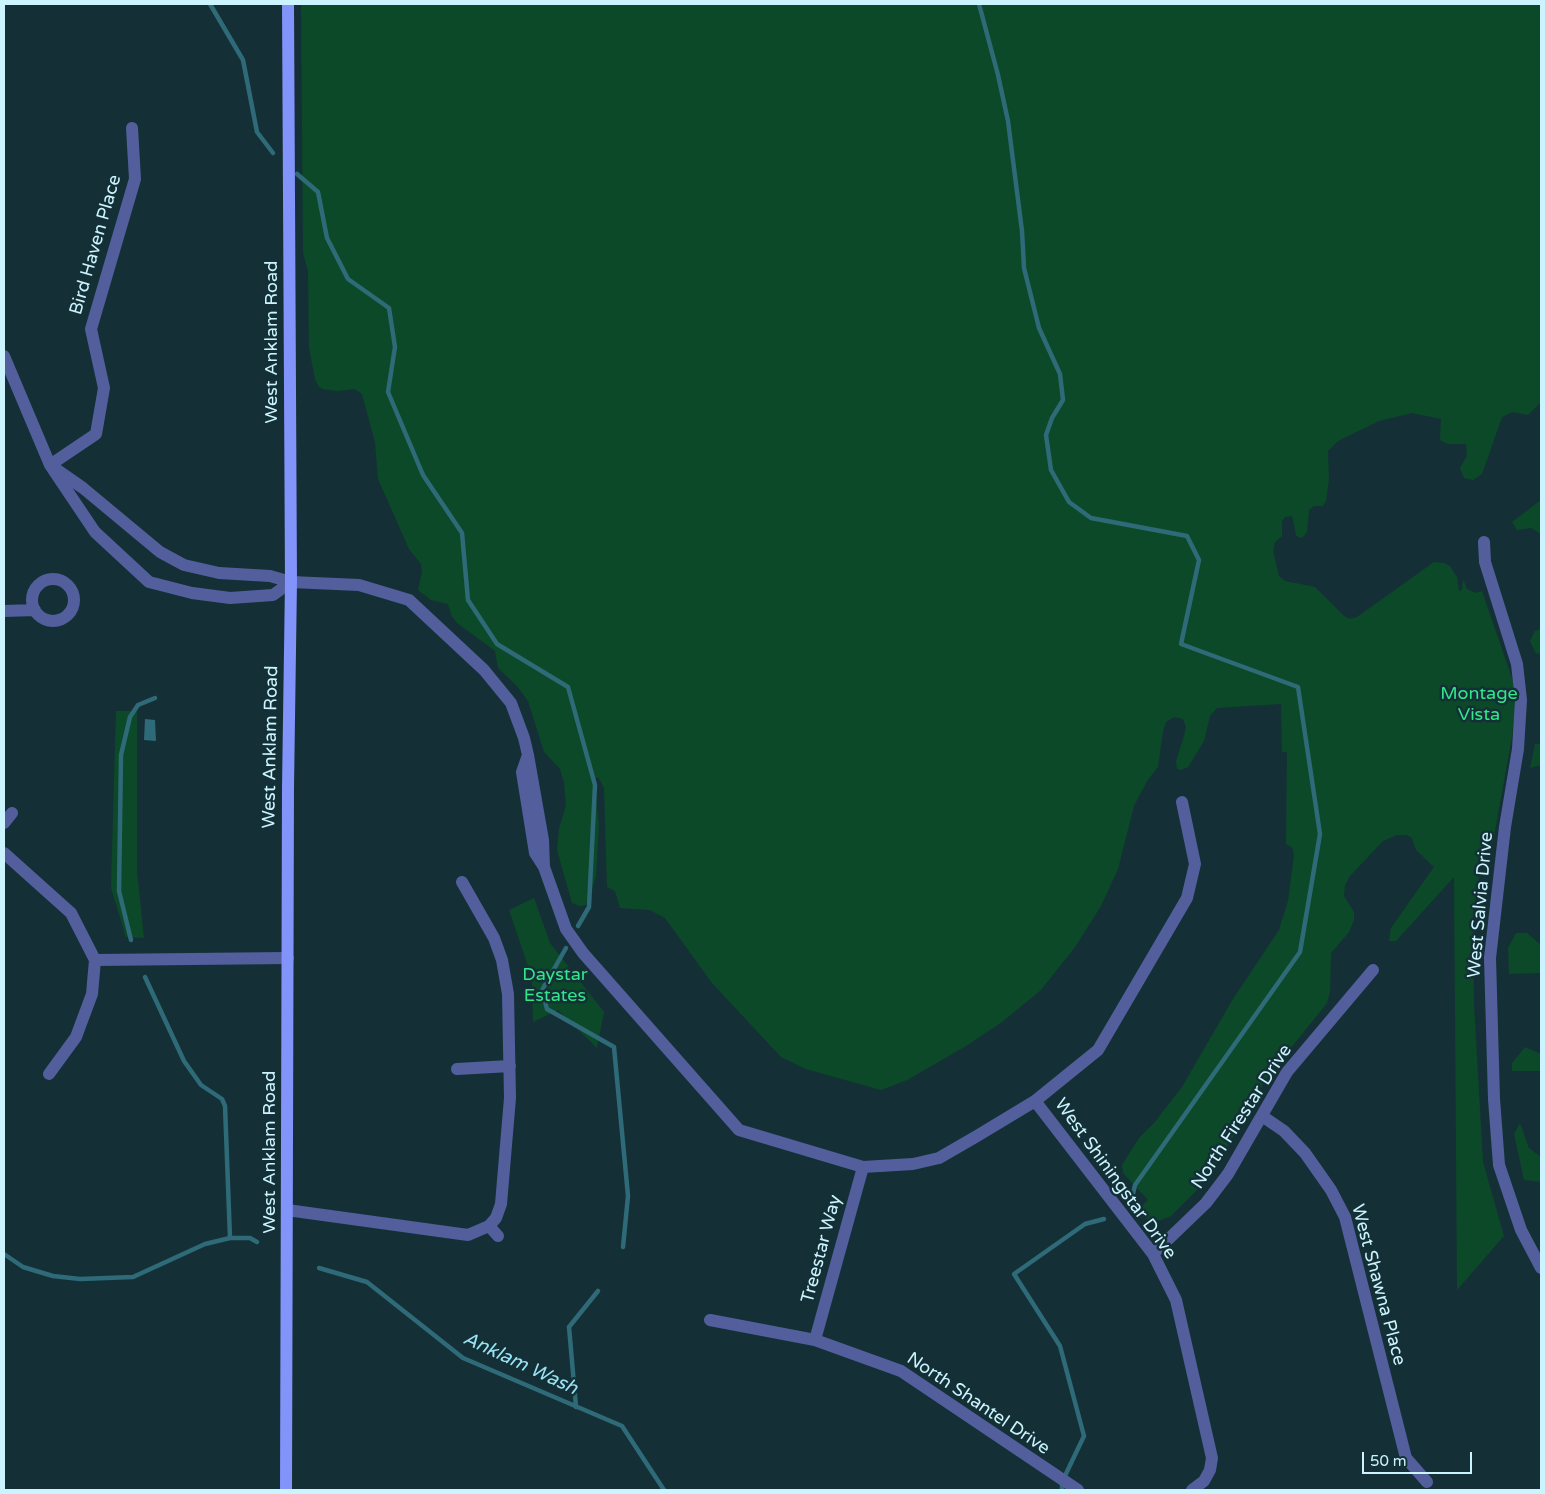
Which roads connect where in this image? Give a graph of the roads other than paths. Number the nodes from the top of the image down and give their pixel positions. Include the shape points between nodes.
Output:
1 (288, 4) edge
2 (132, 128) dead end
3 (4, 356) edge
4 (50, 465) junction
5 (1484, 542) dead end
6 (291, 582) junction
7 (35, 610) dead end
8 (4, 611) edge
9 (1182, 802) dead end
10 (4, 853) edge
11 (462, 882) dead end
12 (288, 958) junction
13 (96, 960) junction
14 (1373, 970) dead end
15 (510, 1066) junction
16 (457, 1069) dead end
17 (49, 1074) dead end
18 (1035, 1101) junction
19 (1262, 1116) junction
20 (863, 1167) junction
21 (287, 1210) junction
22 (489, 1226) junction
23 (498, 1236) dead end
24 (1153, 1254) junction
25 (1541, 1268) edge
26 (710, 1320) dead end
27 (815, 1340) junction
28 (1427, 1482) dead end
29 (1202, 1486) edge
30 (286, 1490) edge
31 (1078, 1490) edge

1 - 6 main road, West Anklam Road
2 - 4 street, Bird Haven Place via 135,179 91,329 104,388 96,434
3 - 4 street
4 - 6 street via 160,552 184,565 219,573 270,576
4 - 6 street via 96,532 149,582 230,598 272,595
5 - 25 street, West Salvia Drive via 1486,562 1518,664 1521,700 1518,749 1505,827 1490,958 1499,1165 1521,1230
6 - 12 main road, West Anklam Road
6 - 20 street via 359,585 409,600 484,670 511,703 524,738 543,840 544,867 566,929 583,953 739,1130
7 - 8 street
9 - 18 street via 1195,864 1186,898 1098,1050
10 - 13 street via 71,913
11 - 15 street via 494,938 502,960 508,994
12 - 13 street
12 - 21 main road, West Anklam Road
13 - 17 street via 92,994 76,1037
14 - 19 street, North Firestar Drive via 1287,1072
15 - 16 street
15 - 22 street via 501,1204
18 - 20 street via 939,1158 913,1164
18 - 24 street, West Shiningstar Drive
19 - 24 street, North Firestar Drive via 1228,1174 1206,1203
19 - 28 street, West Shawna Place via 1284,1131 1306,1153 1331,1190 1344,1217 1406,1458
20 - 27 street, Treestar Way
21 - 22 street via 468,1235
21 - 30 main road, West Anklam Road
22 - 23 street
24 - 29 street, West Shiningstar Drive via 1176,1300 1211,1447 1210,1470
26 - 27 street, North Shantel Drive
27 - 31 street, North Shantel Drive via 901,1371

